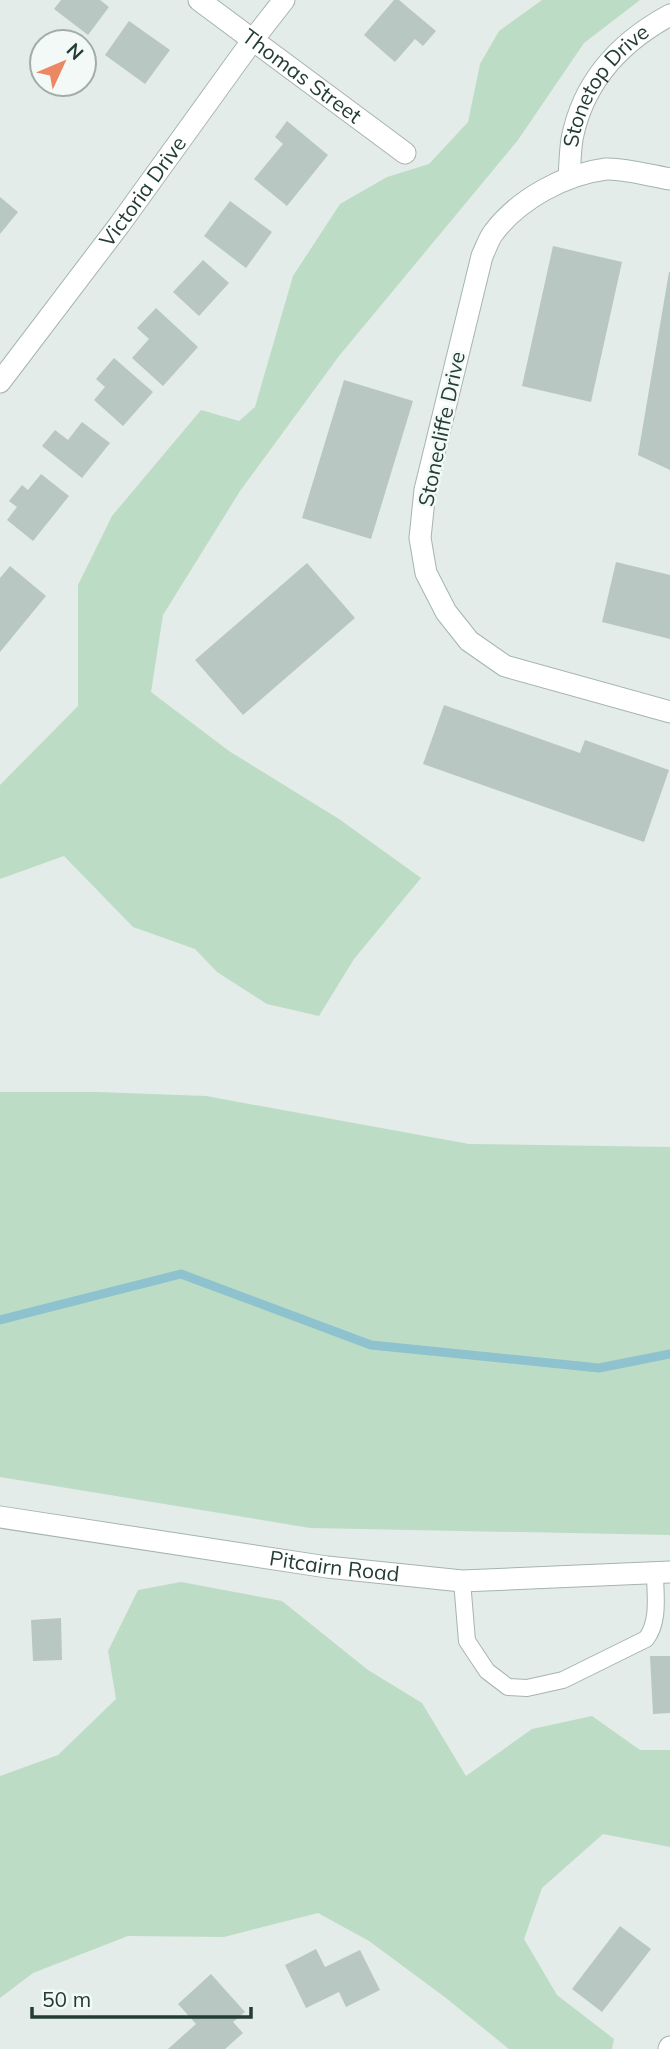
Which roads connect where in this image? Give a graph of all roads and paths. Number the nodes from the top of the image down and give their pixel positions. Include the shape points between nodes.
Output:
1 (199, 0) edge
2 (284, 0) edge
3 (670, 15) edge
4 (253, 41) junction
5 (405, 153) dead end
6 (569, 177) junction
7 (670, 179) edge
8 (0, 382) edge
9 (670, 712) edge
10 (2, 1520) edge
11 (662, 1572) edge
12 (462, 1581) junction

1 - 4 street, Thomas Street
2 - 4 street, Victoria Drive
3 - 6 street, Stonetop Drive via 625,46 590,90 572,140
4 - 5 street, Thomas Street
4 - 8 street, Victoria Drive
6 - 7 street, Stonecliffe Drive via 608,169
6 - 9 street, Stonecliffe Drive via 513,212 493,233 482,256 425,490 420,538 426,573 446,612 469,641 505,666
10 - 12 street, Pitcairn Road via 327,1567
11 - 12 street, Pitcairn Road
11 - 12 lane via 654,1622 646,1639 563,1680 527,1688 508,1687 487,1671 467,1641

